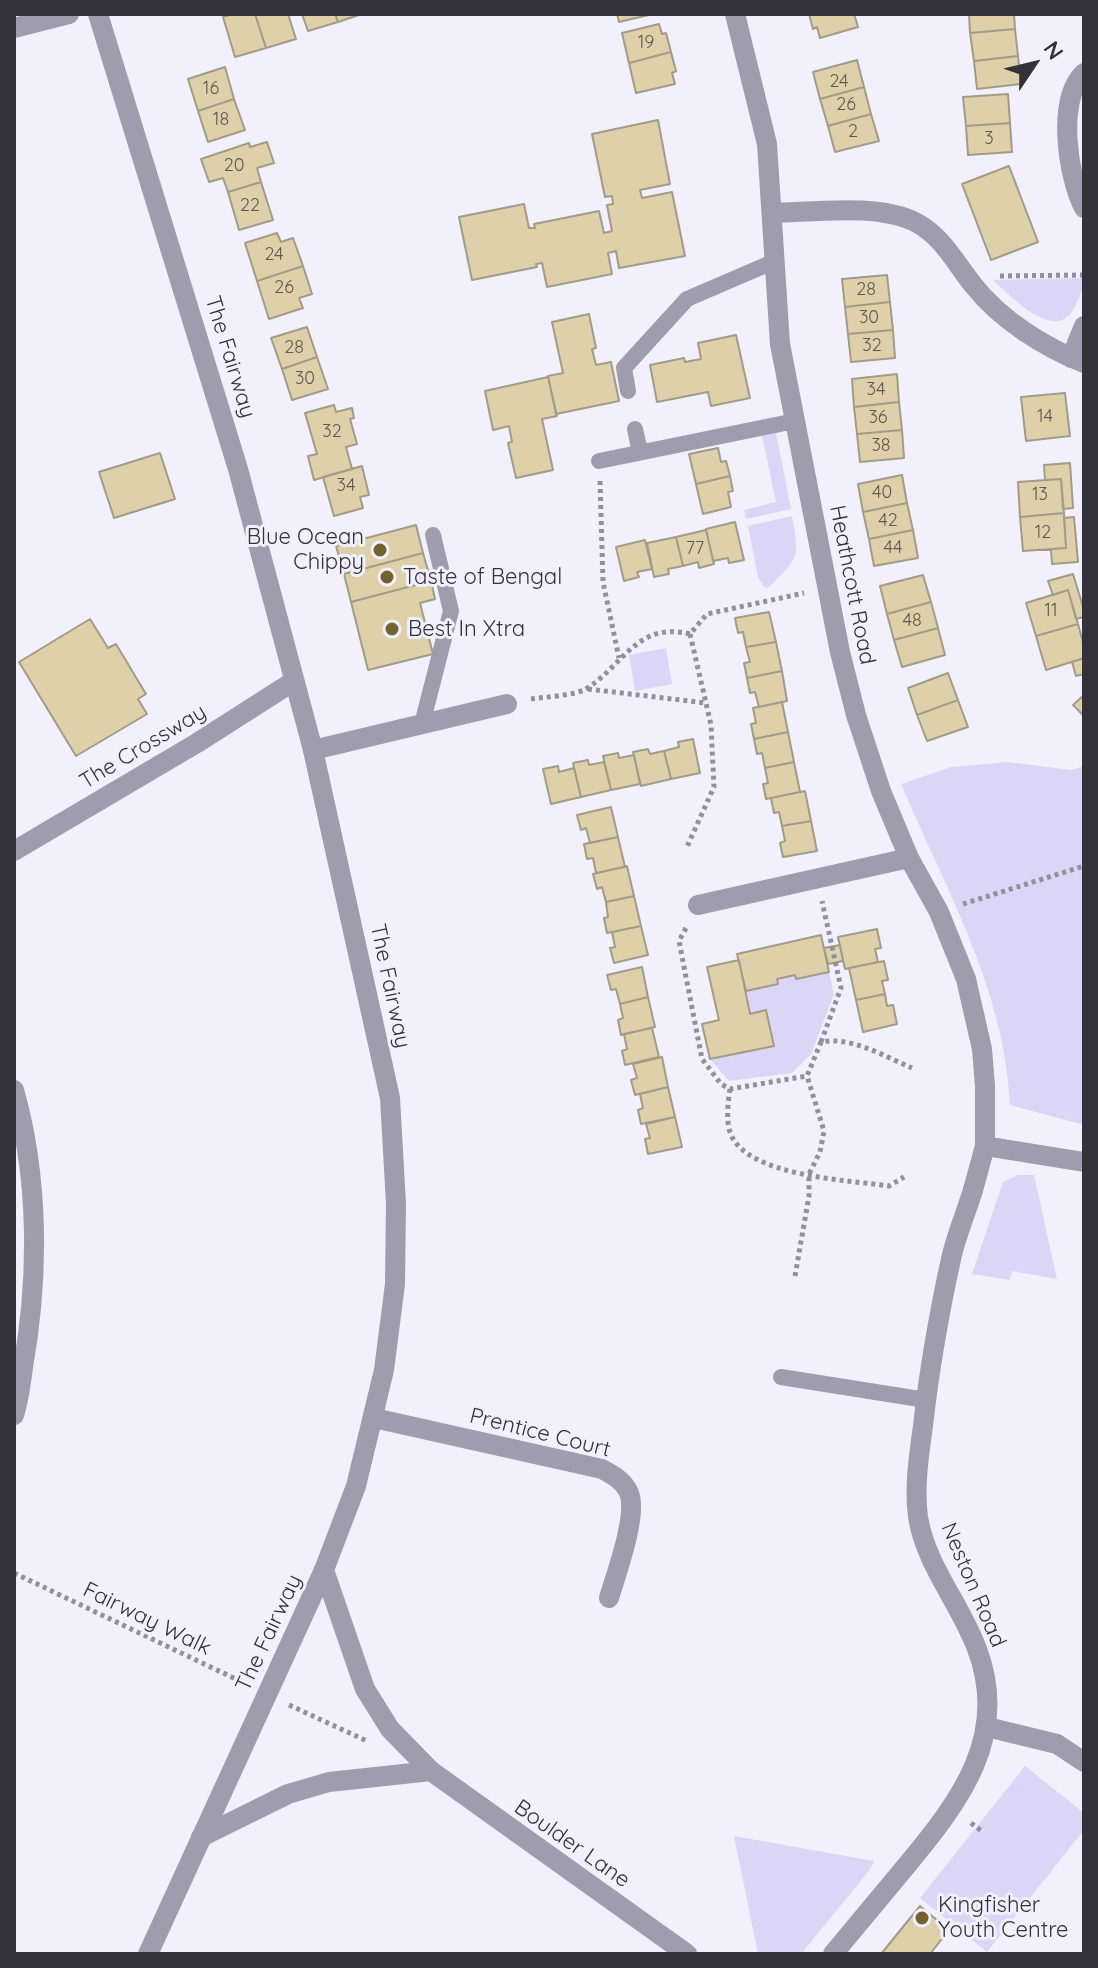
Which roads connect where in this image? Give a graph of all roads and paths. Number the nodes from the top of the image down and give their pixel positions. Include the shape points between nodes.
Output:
1 (69, 14) edge
2 (98, 14) edge
3 (735, 14) edge
4 (14, 28) edge
5 (1084, 73) edge
6 (1084, 208) edge
7 (772, 213) junction
8 (773, 262) junction
9 (1084, 275) edge
10 (976, 289) junction
11 (1084, 326) edge
12 (1078, 360) edge
13 (628, 391) dead end
14 (795, 421) junction
15 (635, 429) dead end
16 (640, 452) junction
17 (599, 461) joint
18 (433, 535) dead end
19 (828, 588) junction
20 (690, 634) junction
21 (619, 658) junction
22 (294, 681) junction
23 (587, 689) junction
24 (706, 703) junction
25 (507, 704) joint
26 (422, 724) junction
27 (313, 750) junction
28 (686, 849) dead end
29 (14, 851) edge
30 (909, 858) junction
31 (1084, 866) edge
32 (817, 879) junction
33 (698, 905) joint
34 (939, 912) junction
35 (821, 1042) junction
36 (912, 1068) dead end
37 (807, 1076) junction
38 (730, 1089) junction
39 (14, 1090) edge
40 (985, 1146) junction
41 (1084, 1162) edge
42 (809, 1174) junction
43 (904, 1177) dead end
44 (973, 1190) joint
45 (795, 1276) dead end
46 (781, 1377) dead end
47 (926, 1400) junction
48 (14, 1415) edge
49 (374, 1418) junction
50 (324, 1570) junction
51 (14, 1573) edge
52 (609, 1598) dead end
53 (267, 1694) junction
54 (987, 1727) junction
55 (376, 1746) dead end
56 (1084, 1762) edge
57 (431, 1771) junction
58 (201, 1837) junction
59 (148, 1954) edge
60 (687, 1954) edge
61 (833, 1954) edge

1 - 4 street
2 - 22 street, The Fairway via 234,454
3 - 7 street, Heathcott Road via 767,144
5 - 6 street via 1071,101 1068,131 1069,164
7 - 8 street, Heathcott Road
7 - 10 street via 892,214 917,223 937,237
8 - 13 lane via 687,299 624,368
8 - 14 street, Heathcott Road via 780,344
9 - 10 path via 991,276
10 - 12 street via 1029,334
11 - 12 street
14 - 16 lane
14 - 19 street, Heathcott Road
15 - 16 lane
16 - 17 lane
17 - 21 path via 603,582
18 - 26 lane via 451,611
19 - 20 path via 707,614
19 - 30 street, Heathcott Road via 856,715
20 - 21 path via 654,633
20 - 24 path
21 - 23 path
22 - 27 street, The Fairway
22 - 29 street, The Crossway
23 - 24 path
23 - 25 path
24 - 28 path via 714,787
25 - 26 street
26 - 27 street
27 - 49 street, The Fairway via 390,1098 395,1284
30 - 32 street
30 - 34 street, Heathcott Road
31 - 34 path
32 - 33 street
32 - 35 path via 841,988
33 - 38 path via 679,941 702,1059
34 - 40 street, Heathcott Road via 966,979 982,1049
35 - 36 path via 865,1048
35 - 37 path
37 - 38 path
37 - 42 path via 824,1131
38 - 42 path via 733,1140 761,1162
39 - 48 street via 30,1177 34,1246 31,1323
40 - 41 street
40 - 44 street, Heathcott Road
42 - 43 path via 889,1186
42 - 45 path
44 - 47 street, Neston Road via 951,1257
46 - 47 lane
47 - 54 street, Neston Road via 917,1470 918,1516 931,1559 976,1647 988,1687
49 - 50 street, The Fairway via 356,1486
49 - 52 street, Prentice Court via 602,1469 620,1479 631,1495 631,1516
50 - 53 street, The Fairway
50 - 57 street, Boulder Lane via 365,1689 390,1729
51 - 53 path, Fairway Walk
53 - 55 path, Fairway Walk
53 - 58 street, The Fairway
54 - 56 street via 1057,1744
54 - 61 street, Neston Road via 977,1762 939,1826
57 - 58 street via 329,1782 288,1794
57 - 60 street, Boulder Lane
58 - 59 street, The Fairway

